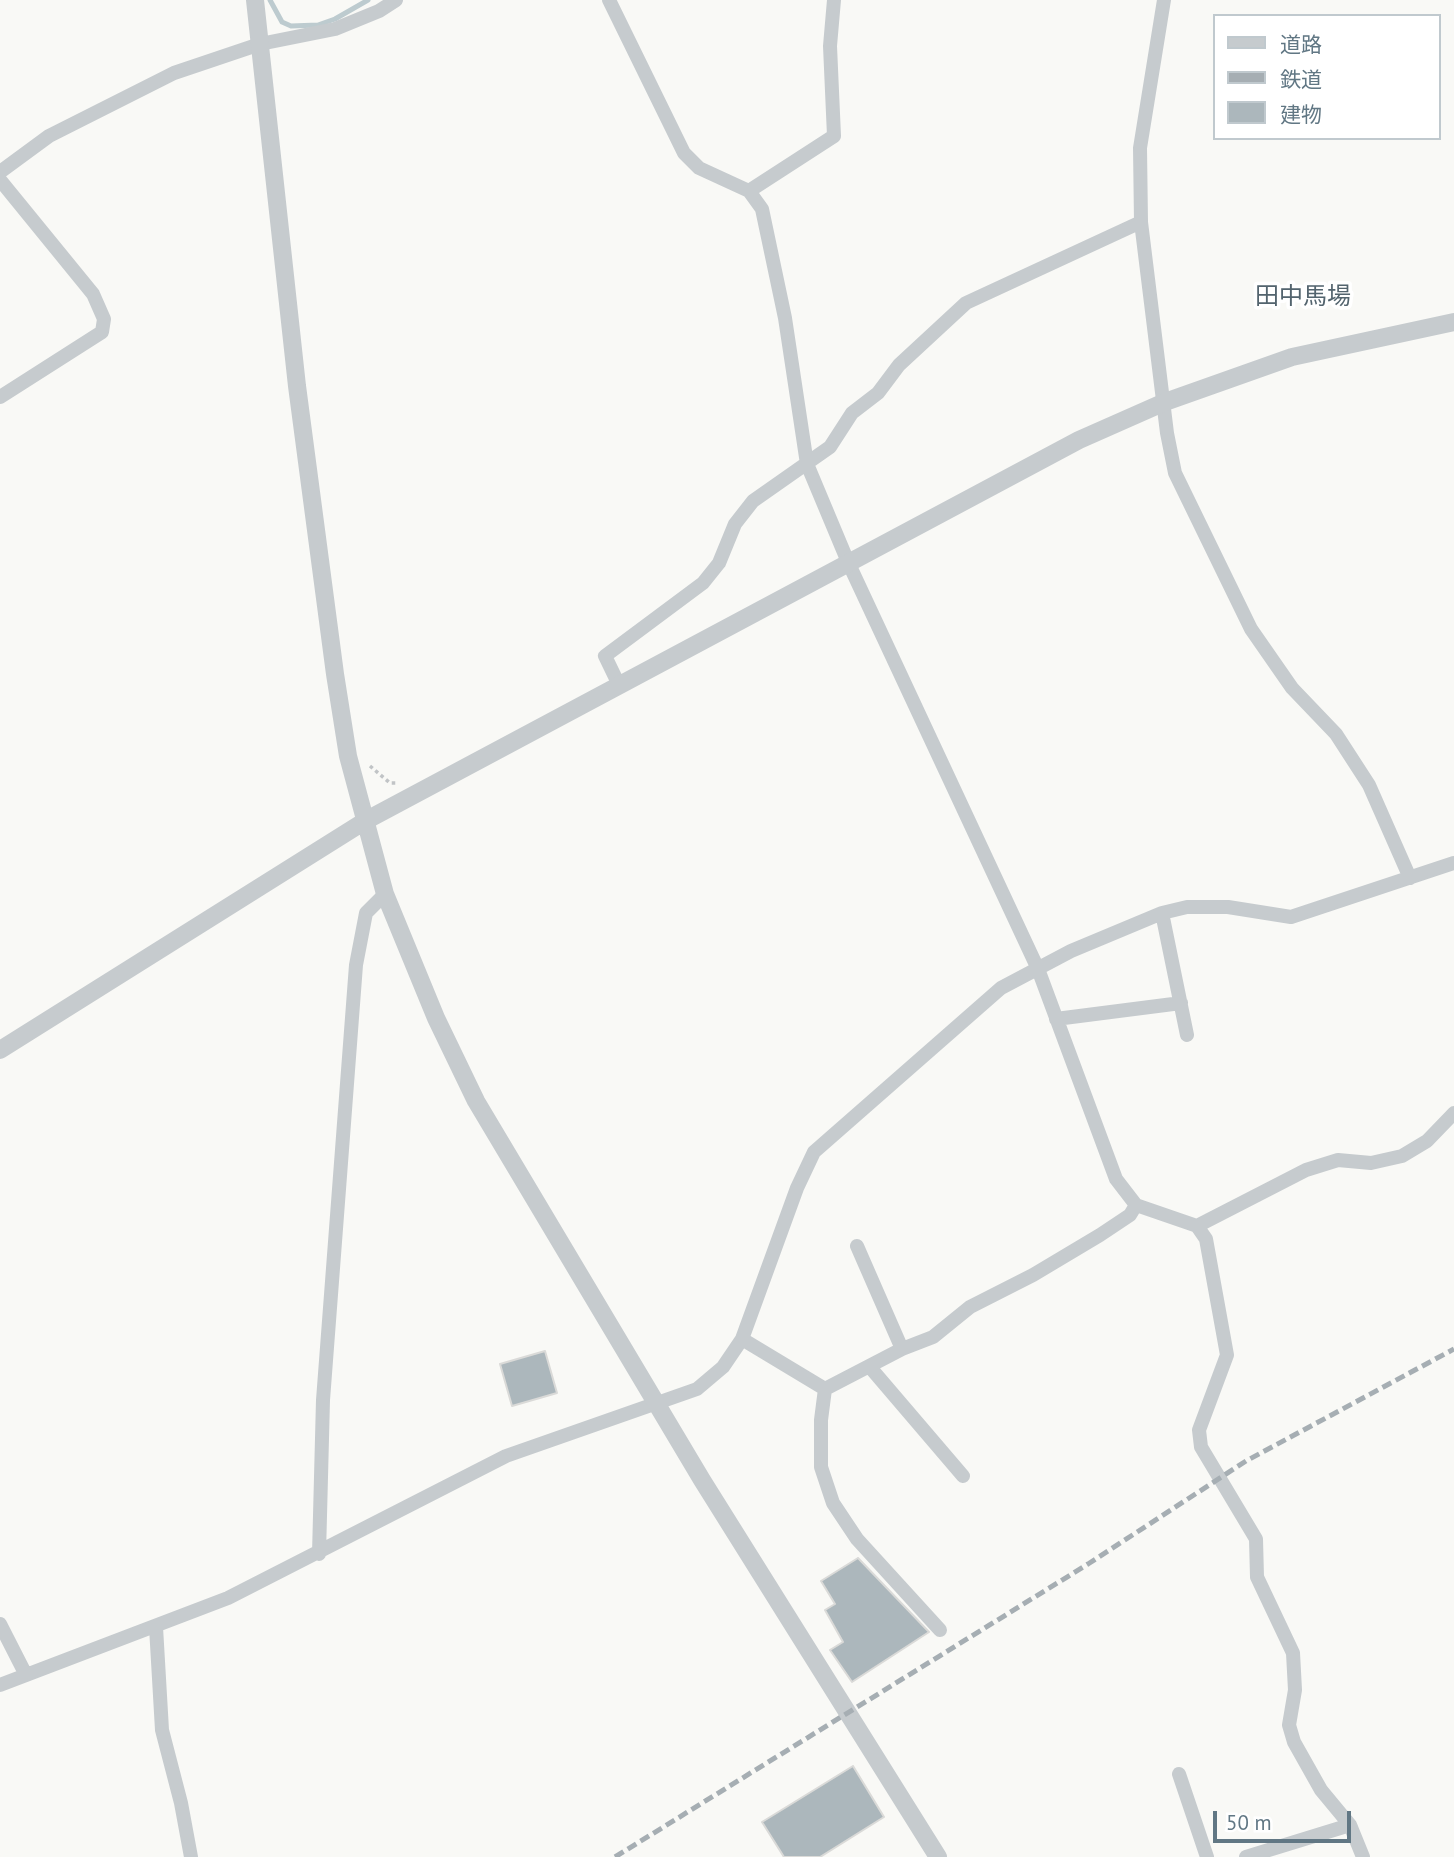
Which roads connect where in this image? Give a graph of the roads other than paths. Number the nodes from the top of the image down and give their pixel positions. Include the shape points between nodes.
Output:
1 (256, 0) edge
2 (396, 0) edge
3 (609, 0) edge
4 (834, 0) edge
5 (1164, 0) edge
6 (260, 44) junction
7 (0, 172) edge
8 (0, 180) edge
9 (749, 191) junction
10 (1141, 222) junction
11 (1454, 322) edge
12 (0, 397) edge
13 (1165, 402) junction
14 (807, 464) junction
15 (848, 562) junction
16 (619, 685) junction
17 (365, 821) junction
18 (1454, 863) edge
19 (1410, 878) junction
20 (385, 894) junction
21 (1162, 913) junction
22 (1038, 969) junction
23 (1181, 1003) junction
24 (1056, 1019) junction
25 (1187, 1035) dead end
26 (0, 1050) edge
27 (1454, 1113) edge
28 (1136, 1205) junction
29 (1197, 1226) junction
30 (856, 1246) dead end
31 (742, 1339) junction
32 (902, 1349) junction
33 (869, 1366) junction
34 (825, 1389) junction
35 (656, 1404) junction
36 (963, 1476) dead end
37 (318, 1554) junction
38 (0, 1624) edge
39 (156, 1627) junction
40 (940, 1630) dead end
41 (26, 1675) junction
42 (0, 1685) edge
43 (1179, 1774) dead end
44 (1350, 1825) junction
45 (191, 1857) edge
46 (938, 1857) edge
47 (1207, 1857) edge
48 (1246, 1857) edge
49 (1363, 1857) edge

1 - 6 street
2 - 6 street via 335,29
3 - 9 street via 684,152 699,168
4 - 9 street via 830,46 834,136
5 - 10 street via 1140,148
6 - 7 street via 174,73 96,111 49,136
6 - 17 street via 297,386 333,660 348,757
8 - 12 street via 93,294 104,319 102,332
9 - 14 street via 762,209 772,244
10 - 13 street
10 - 14 street via 966,303 899,365 878,393 852,413 830,447
11 - 13 street via 1292,358
13 - 15 street via 1079,440
13 - 19 street via 1175,473 1251,629 1292,688 1336,734 1369,785
14 - 15 street
14 - 16 street via 753,501 703,583 605,656
15 - 16 street
15 - 22 street
16 - 17 street
17 - 20 street
17 - 26 street
18 - 19 street
19 - 21 street via 1291,917 1228,907 1187,907
20 - 35 street via 476,1101
20 - 37 street via 366,913 356,965 323,1400
21 - 22 street
21 - 23 street
22 - 24 street
22 - 31 street via 1001,988 814,1152
23 - 24 street
23 - 25 street
24 - 28 street via 1116,1179
27 - 29 street via 1427,1141 1402,1156 1371,1163 1338,1160 1306,1170
28 - 29 street
28 - 32 street via 1130,1215 1100,1235 970,1307 933,1337
29 - 44 street via 1206,1239 1227,1356 1199,1430 1201,1447 1256,1539 1257,1577 1293,1653 1295,1690 1290,1725 1294,1742 1321,1790
30 - 32 street
31 - 34 street
31 - 35 street via 723,1367 697,1388
32 - 33 street
33 - 34 street
33 - 36 street
34 - 40 street via 821,1467 833,1503 857,1539
35 - 37 street via 506,1456
35 - 46 street
37 - 39 street
38 - 41 street
39 - 41 street
39 - 45 street via 162,1730
41 - 42 street
43 - 47 street
44 - 48 street
44 - 49 street

